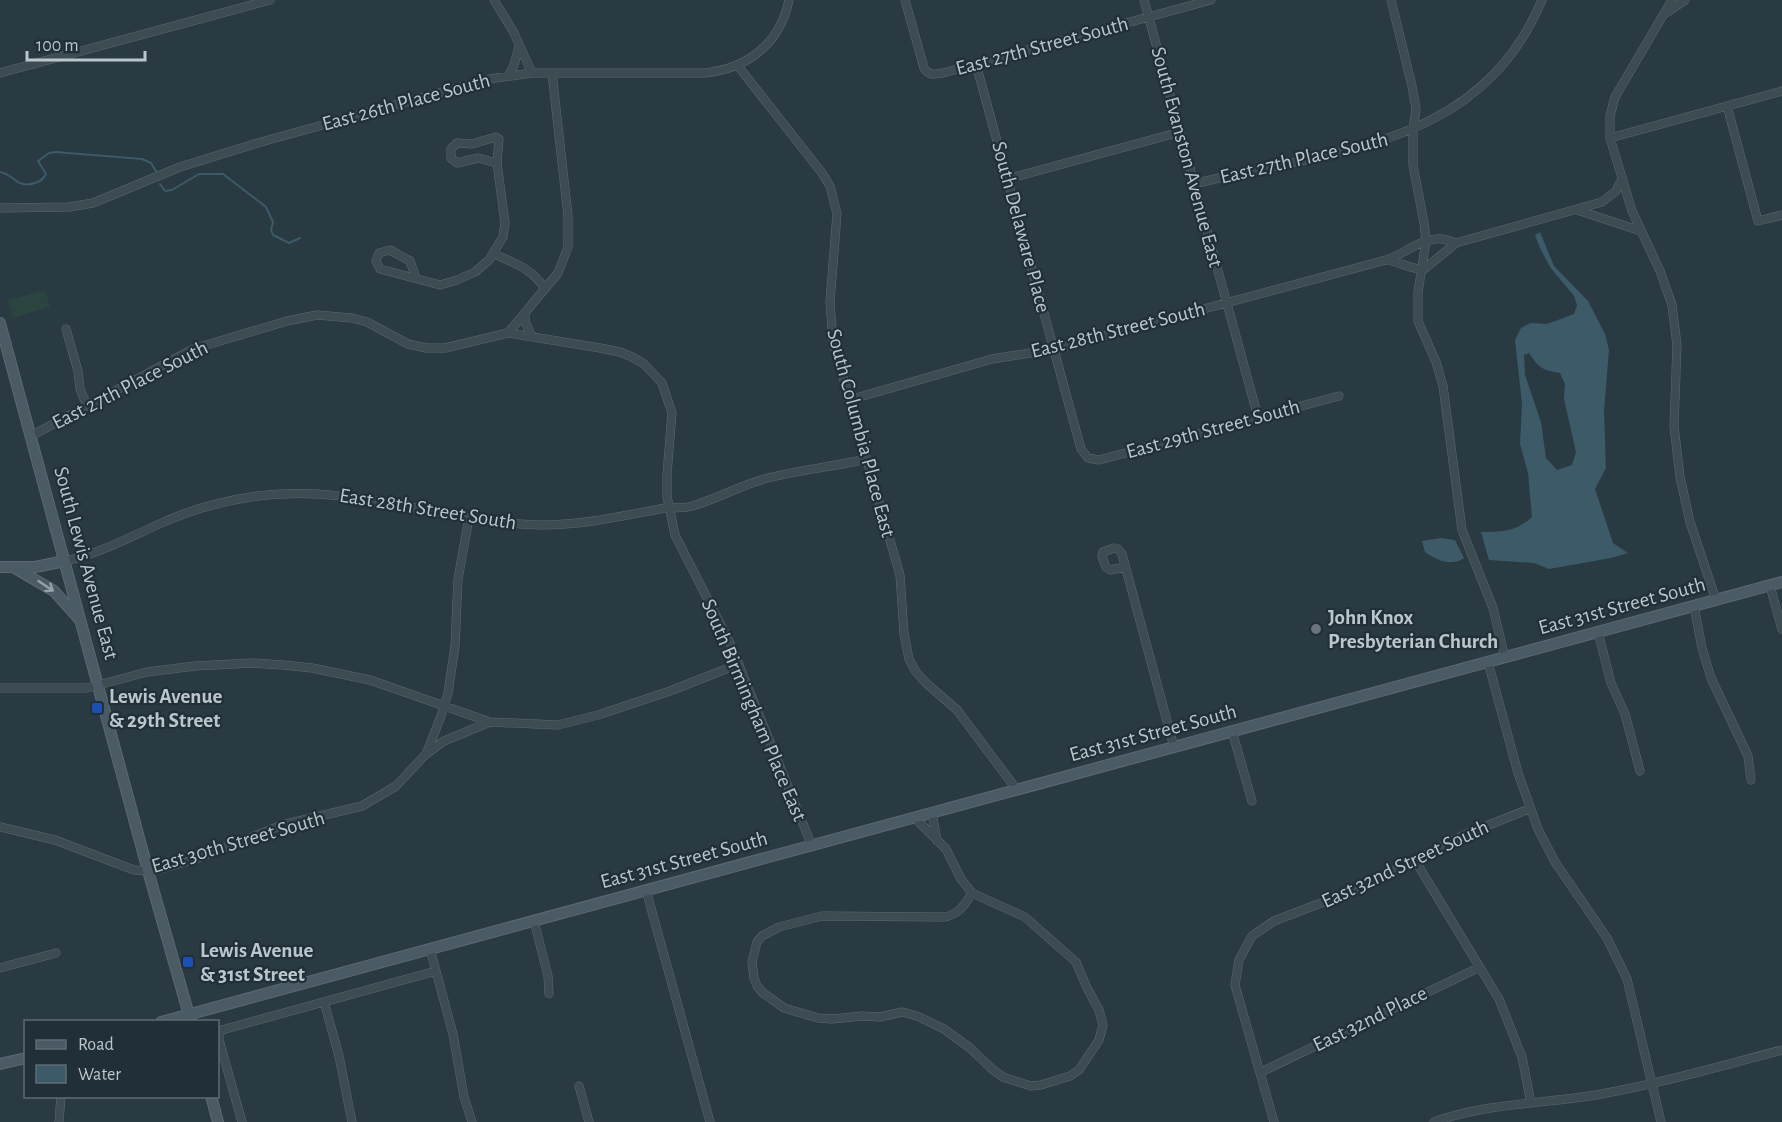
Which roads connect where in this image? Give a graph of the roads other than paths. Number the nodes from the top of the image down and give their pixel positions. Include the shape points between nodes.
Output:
1 (270, 0) edge
2 (494, 0) edge
3 (789, 0) edge
4 (905, 0) edge
5 (1144, 0) edge
6 (1211, 0) edge
7 (1391, 0) edge
8 (1542, 0) edge
9 (1672, 0) edge
10 (1685, 0) edge
11 (1665, 14) junction
12 (1149, 17) junction
13 (519, 47) junction
14 (976, 63) junction
15 (738, 66) junction
16 (0, 73) edge
17 (532, 73) junction
18 (552, 73) junction
19 (508, 75) junction
20 (1782, 91) edge
21 (1727, 106) junction
22 (1413, 130) junction
23 (1180, 132) junction
24 (1610, 138) junction
25 (497, 164) junction
26 (1007, 179) junction
27 (1622, 179) junction
28 (1194, 184) junction
29 (0, 208) edge
30 (1575, 210) junction
31 (1782, 215) edge
32 (1641, 231) junction
33 (1426, 241) junction
34 (1456, 243) junction
35 (494, 254) junction
36 (1386, 260) junction
37 (1423, 270) junction
38 (416, 278) junction
39 (544, 289) junction
40 (1227, 303) junction
41 (525, 314) junction
42 (0, 323) edge
43 (66, 329) dead end
44 (508, 333) junction
45 (532, 337) junction
46 (3, 346) edge
47 (1054, 350) junction
48 (1339, 396) dead end
49 (849, 400) junction
50 (87, 406) junction
51 (1258, 417) junction
52 (31, 436) junction
53 (1088, 458) joint
54 (866, 459) junction
55 (669, 508) junction
56 (469, 518) junction
57 (65, 561) junction
58 (0, 567) edge
59 (13, 567) junction
60 (1125, 567) dead end
61 (1782, 582) edge
62 (1770, 585) junction
63 (1716, 600) junction
64 (1694, 606) junction
65 (82, 622) junction
66 (1782, 629) edge
67 (1598, 632) junction
68 (1505, 658) junction
69 (1488, 662) junction
70 (739, 664) junction
71 (99, 685) junction
72 (0, 688) edge
73 (444, 706) junction
74 (490, 722) junction
75 (1233, 731) junction
76 (1174, 747) junction
77 (426, 754) junction
78 (1640, 771) dead end
79 (1751, 780) dead end
80 (1017, 790) junction
81 (1252, 801) dead end
82 (1530, 809) junction
83 (932, 813) junction
84 (914, 817) junction
85 (0, 827) edge
86 (937, 841) junction
87 (812, 846) junction
88 (1416, 861) junction
89 (148, 871) junction
90 (646, 890) junction
91 (972, 893) junction
92 (534, 921) junction
93 (430, 949) junction
94 (56, 953) dead end
95 (1480, 967) junction
96 (0, 969) edge
97 (436, 972) junction
98 (549, 994) dead end
99 (324, 1002) junction
100 (190, 1018) edge
101 (1782, 1050) edge
102 (24, 1058) edge
103 (0, 1064) edge
104 (1261, 1072) junction
105 (1653, 1084) junction
106 (579, 1086) dead end
107 (61, 1098) edge
108 (212, 1098) edge
109 (1531, 1103) junction
110 (59, 1122) edge
111 (218, 1122) edge
112 (242, 1122) edge
113 (351, 1122) edge
114 (472, 1122) edge
115 (589, 1122) edge
116 (708, 1122) edge
117 (1274, 1122) edge
118 (1434, 1122) edge
119 (1661, 1122) edge

1 - 16 street
2 - 13 street
3 - 15 street, East 26th Place South via 773,37
4 - 14 street, East 27th Street South via 926,72 943,73
5 - 12 street, South Evanston Avenue East
6 - 12 street, East 27th Street South
7 - 22 street via 1416,109
8 - 22 street, East 27th Place South via 1518,45 1491,78 1460,104
9 - 11 street
10 - 11 street
11 - 24 street via 1615,97
12 - 14 street, East 27th Street South
12 - 23 street, South Evanston Avenue East
13 - 17 street
13 - 19 street
14 - 26 street, South Delaware Place
15 - 18 street, East 26th Place South via 704,73
15 - 49 street, South Columbia Place East via 805,149 835,200 830,321
17 - 18 street, East 26th Place South
17 - 19 street, East 26th Place South
18 - 39 street via 568,247 563,263
19 - 29 street, East 26th Place South via 163,172 93,203
20 - 21 street
21 - 24 street
21 - 31 street via 1758,221
22 - 28 street, East 27th Place South via 1348,150
22 - 33 street via 1413,165
23 - 26 street
23 - 28 street, South Evanston Avenue East
24 - 27 street
25 - 25 street via 478,158 457,163 451,158 451,149 457,143 472,144 496,136 500,143
25 - 35 street via 505,223
26 - 47 street, South Delaware Place
27 - 30 street via 1609,198
27 - 32 street
28 - 40 street, South Evanston Avenue East
30 - 32 street
30 - 34 street
32 - 63 street via 1672,305 1677,345 1674,426 1680,477 1690,522
33 - 34 street via 1437,238
33 - 36 street, East 28th Street South
33 - 37 street
34 - 37 street
35 - 38 street via 475,272 457,280 436,285
35 - 39 street via 530,271
36 - 37 street
36 - 40 street, East 28th Street South
37 - 68 street via 1418,321 1443,386 1462,530 1493,608
38 - 38 street via 380,269 378,253 390,250 410,261
39 - 41 street
40 - 47 street, East 28th Street South
40 - 51 street, South Evanston Avenue East
41 - 44 street
41 - 45 street
42 - 46 main road, South Lewis Avenue East
43 - 50 street
44 - 45 street, South Birmingham Place East
44 - 50 street, East 27th Place South via 445,348 426,348 408,344 366,322 317,315 193,349
45 - 55 street, South Birmingham Place East via 620,352 654,373 666,392 672,413 667,474
46 - 52 main road, South Lewis Avenue East
47 - 49 street, East 28th Street South via 992,359
47 - 53 street, South Delaware Place via 1081,449
48 - 51 street, East 29th Street South
49 - 54 street, South Columbia Place East
50 - 52 street, East 27th Place South
51 - 53 street, East 29th Street South via 1098,460
52 - 57 main road, South Lewis Avenue East
54 - 55 street, East 28th Street South via 785,474 691,507
54 - 80 street, South Columbia Place East via 900,575 909,659 926,683 957,710
55 - 56 street, East 28th Street South via 563,524
55 - 70 street, South Birmingham Place East via 675,535
56 - 57 street, East 28th Street South via 346,495 281,493 198,508 111,547
56 - 73 street
57 - 59 main road
57 - 65 main road, South Lewis Avenue East
58 - 59 main road
59 -> 65 main road via 54,591
60 - 76 street
61 - 62 main road, East 31st Street South
62 - 63 main road, East 31st Street South
62 - 66 street
63 - 64 main road, East 31st Street South
64 - 67 main road, East 31st Street South
64 - 79 street via 1711,678 1748,756
65 - 71 main road, South Lewis Avenue East
67 - 68 main road, East 31st Street South
67 - 78 street
68 - 69 main road, East 31st Street South
69 - 75 main road, East 31st Street South
69 - 82 street
70 - 74 street, East 30th Street South via 652,698 558,725
70 - 87 street, South Birmingham Place East
71 - 72 street
71 - 73 street via 147,672 252,663 312,668 370,680
71 - 89 main road, South Lewis Avenue East
73 - 74 street, East 30th Street South
73 - 77 street, East 30th Street South
74 - 77 street, East 30th Street South via 444,741
75 - 76 main road, East 31st Street South
75 - 81 street
76 - 80 main road, East 31st Street South
77 - 89 street, East 30th Street South via 396,786 362,806 282,825 193,860
80 - 83 main road, East 31st Street South
82 - 88 street, East 32nd Street South via 1464,835
82 - 105 street via 1555,862 1618,958 1633,999
83 - 84 main road, East 31st Street South
83 - 86 street
84 - 86 street
84 - 87 main road, East 31st Street South
85 - 89 street, East 30th Street South via 55,840 134,870
86 - 91 street
87 - 90 main road, East 31st Street South
88 - 95 street
88 - 104 street, East 32nd Street South via 1266,925 1247,943 1236,969 1235,984
89 - 100 main road, South Lewis Avenue East
90 - 92 main road, East 31st Street South
90 - 116 street
91 - 91 street via 962,910 945,917 822,916 779,927 757,942 752,962 757,986 784,1008 818,1018 910,1013 938,1026 992,1069 1031,1086 1070,1076 1087,1060 1103,1025 1080,968 1024,917
92 - 93 main road, East 31st Street South
92 - 98 street
93 - 97 street
93 - 100 main road, East 31st Street South
94 - 96 street
95 - 104 street, East 32nd Place
95 - 109 street via 1512,1028
97 - 99 street
97 - 114 street
99 - 112 street via 226,1028 219,1034
99 - 113 street
101 - 105 street
102 - 103 main road
104 - 117 street
105 - 109 street
105 - 119 street
106 - 115 street
107 - 110 street
108 - 111 main road
109 - 118 street via 1469,1111

